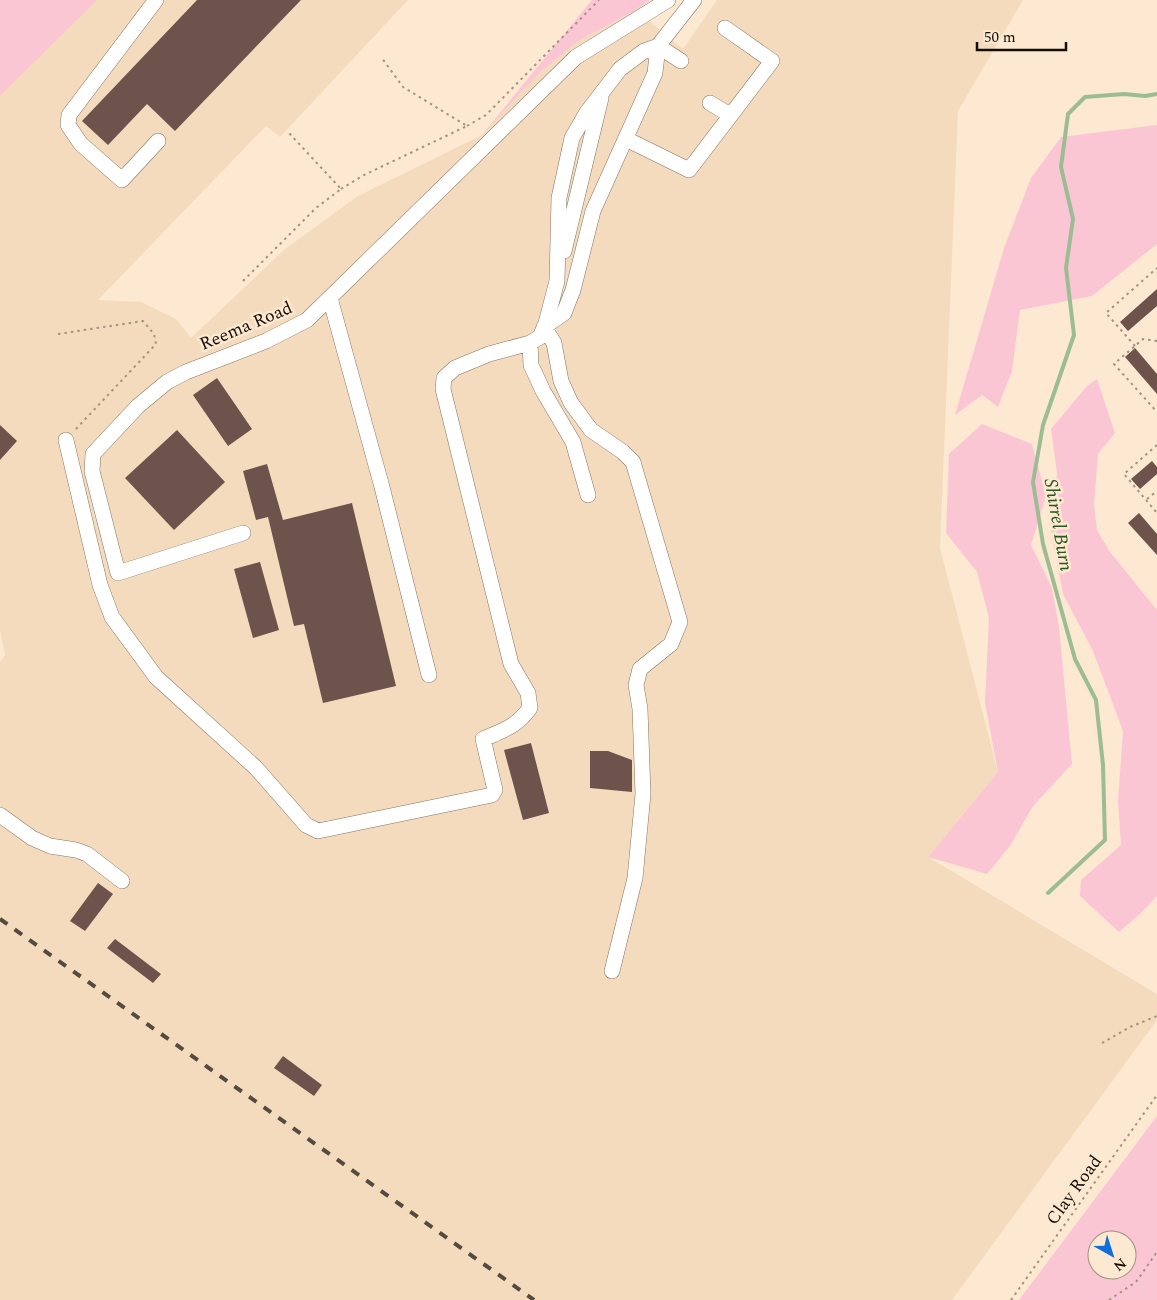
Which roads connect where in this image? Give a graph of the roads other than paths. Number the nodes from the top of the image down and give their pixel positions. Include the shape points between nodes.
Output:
1 (156, 0) edge
2 (668, 0) edge
3 (694, 0) edge
4 (725, 28) dead end
5 (658, 46) junction
6 (681, 61) dead end
7 (710, 103) dead end
8 (730, 116) junction
9 (626, 139) junction
10 (158, 141) dead end
11 (330, 298) junction
12 (544, 327) junction
13 (530, 343) junction
14 (66, 440) road end
15 (588, 495) dead end
16 (243, 533) dead end
17 (429, 675) dead end
18 (0, 815) edge
19 (122, 881) dead end
20 (612, 971) dead end

1 - 10 street via 70,115 68,125 81,144 122,180
2 - 11 street, Reema Road via 576,57
3 - 5 street
4 - 8 street via 772,61
5 - 6 street
5 - 9 street via 655,73
5 - 12 street via 644,51 620,70 602,92
7 - 8 street
8 - 9 street via 689,170
9 - 12 street via 594,211 564,313
11 - 16 street, Reema Road via 307,320 289,331 167,382 138,406 94,454 92,471 118,573
11 - 17 street
12 - 13 street via 540,337
12 - 20 street via 554,343 561,381 570,403 591,430 633,462 680,622 671,644 640,669 636,686 640,709 643,794 635,878
13 - 14 street via 489,354 455,368 444,378 443,389 511,664 528,693 530,708 511,727 483,739 495,790 492,795 318,831 306,825 256,768 156,678 112,617 100,585
13 - 15 street via 532,365 573,442
18 - 19 street via 32,838 50,846 87,854

